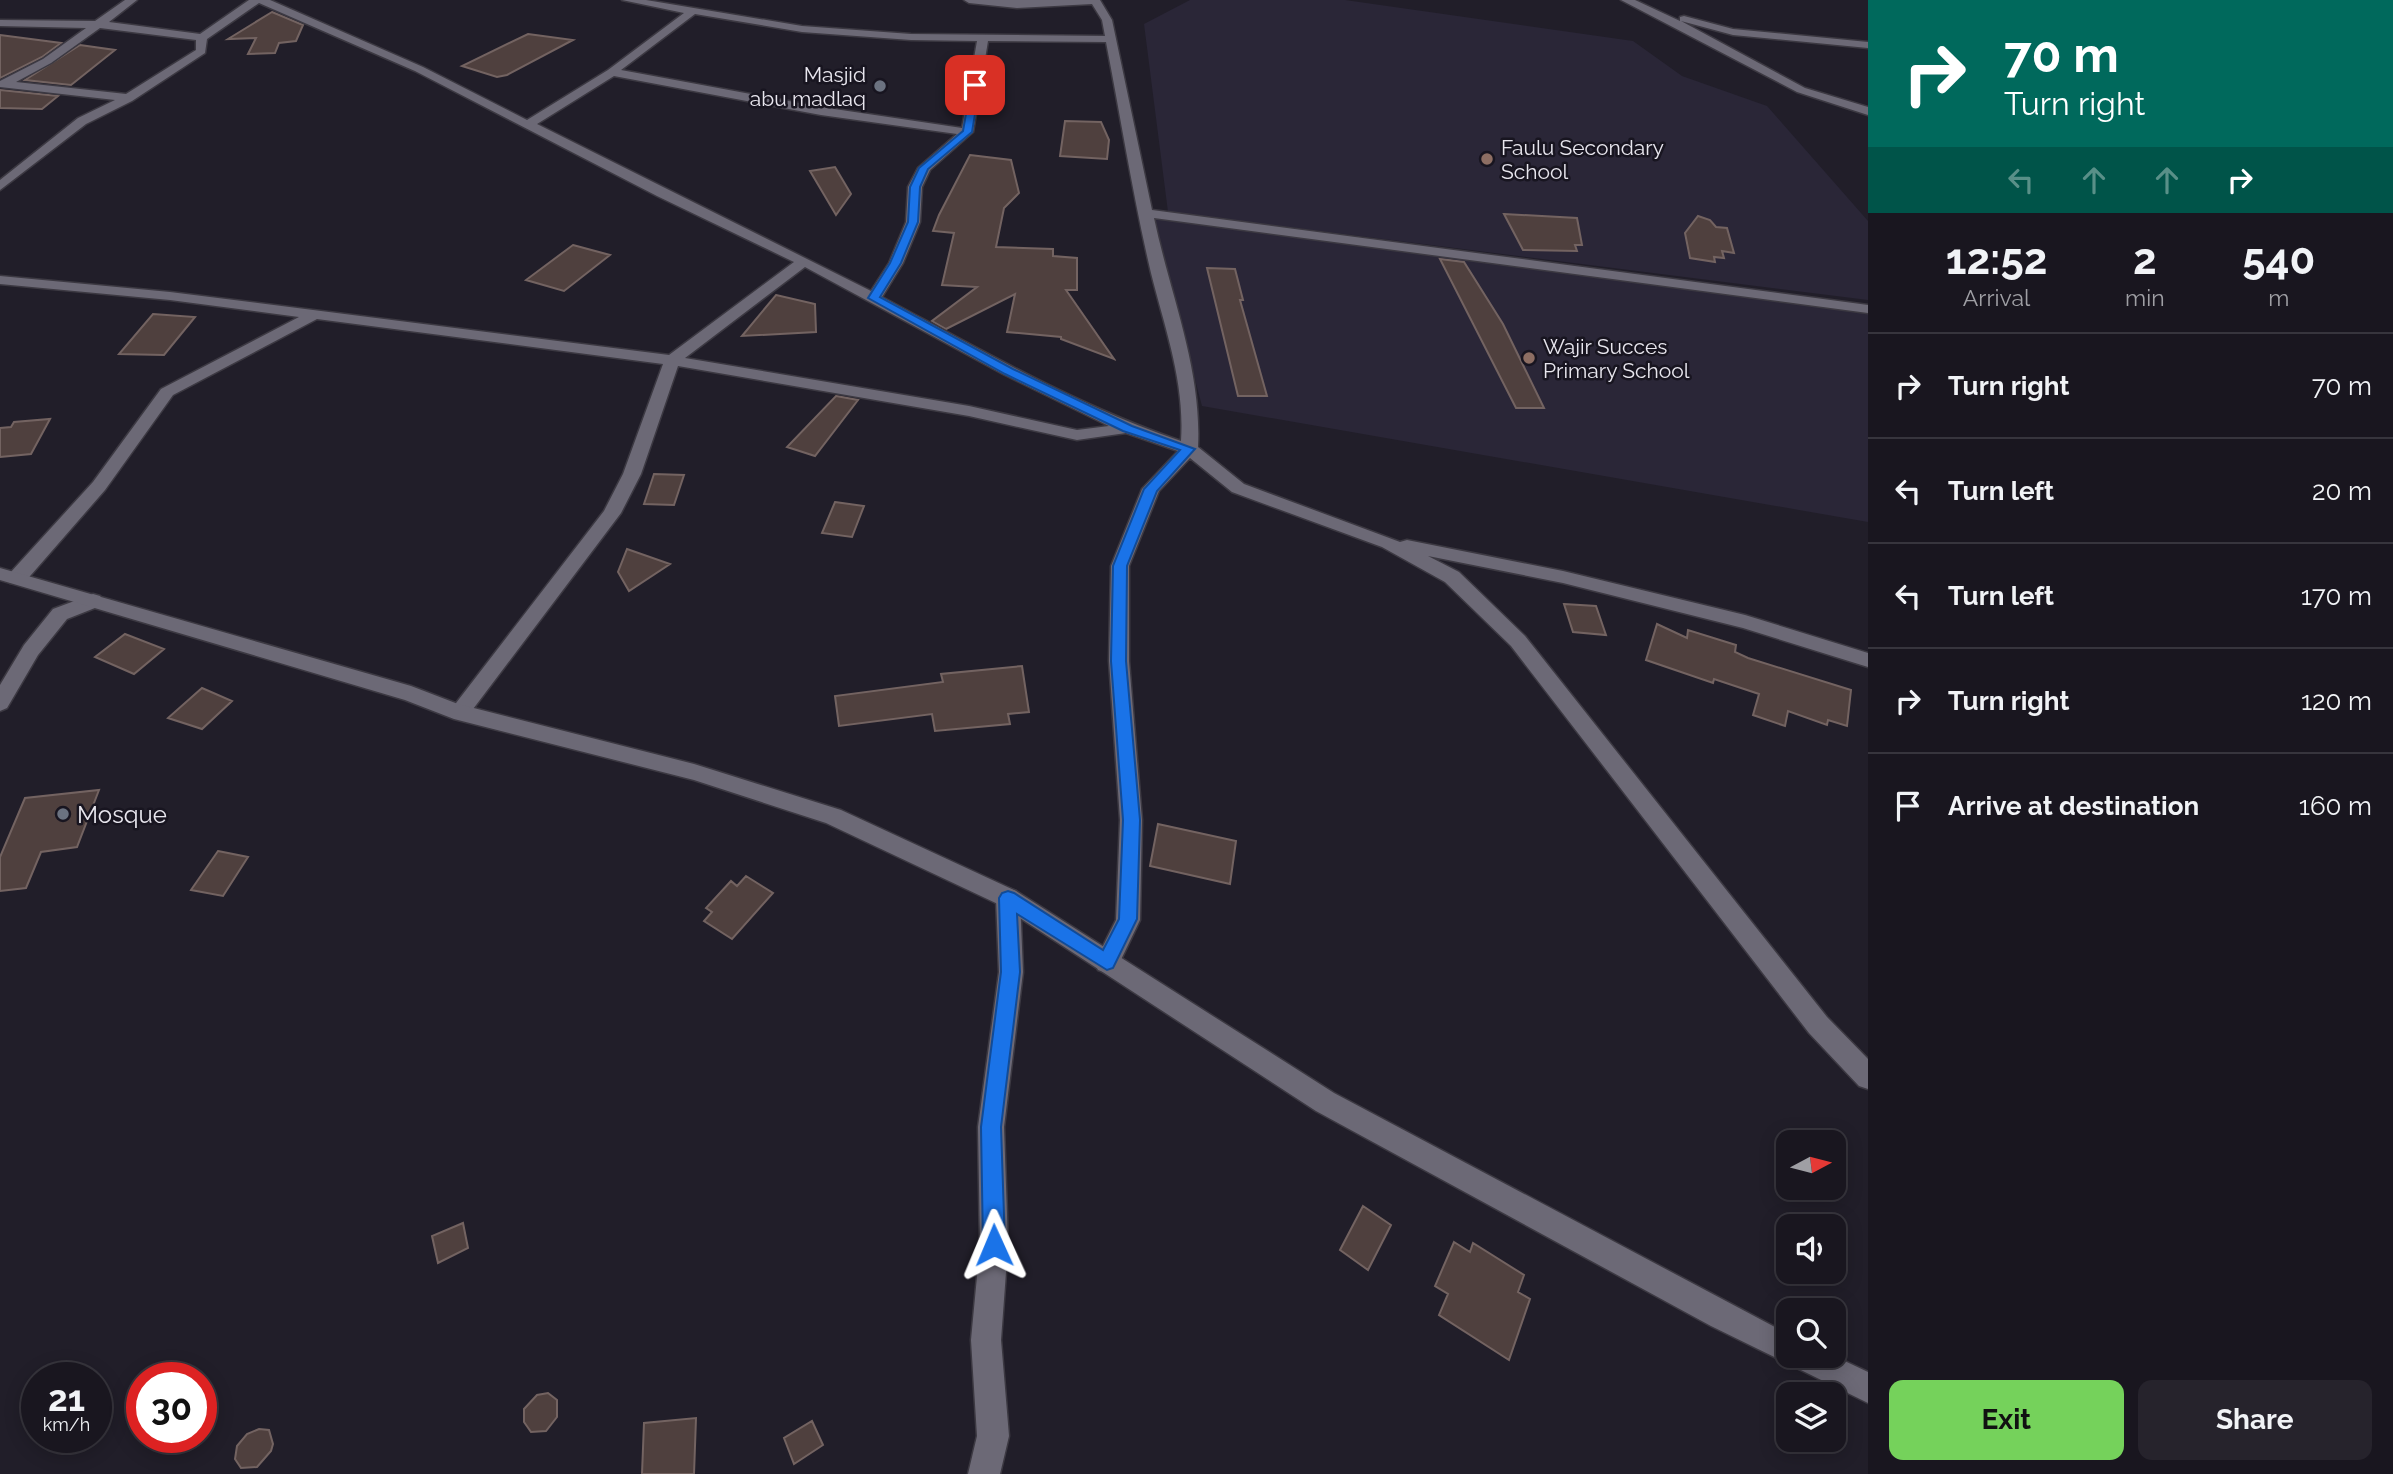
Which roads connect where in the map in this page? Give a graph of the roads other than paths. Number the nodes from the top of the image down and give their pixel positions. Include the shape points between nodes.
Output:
1 (132, 0) edge
2 (256, 0) edge
3 (261, 0) edge
4 (627, 0) edge
5 (969, 0) edge
6 (1626, 0) edge
7 (1094, 1) edge
8 (691, 12) junction
9 (1655, 12) junction
10 (1, 24) edge
11 (95, 24) junction
12 (202, 38) junction
13 (983, 38) junction
14 (1110, 39) junction
15 (1868, 45) edge
16 (612, 72) junction
17 (1, 84) edge
18 (128, 98) junction
19 (1868, 111) edge
20 (527, 125) junction
21 (967, 132) junction
22 (0, 186) edge
23 (1146, 213) junction
24 (804, 261) junction
25 (1, 283) edge
26 (874, 298) junction
27 (1868, 309) edge
28 (316, 314) junction
29 (672, 360) junction
30 (1127, 428) junction
31 (1189, 449) junction
32 (1388, 542) junction
33 (8, 576) edge
34 (93, 601) junction
35 (1868, 660) edge
36 (0, 703) edge
37 (460, 712) junction
38 (1008, 898) junction
39 (1107, 962) junction
40 (1868, 1077) edge
41 (1776, 1343) edge
42 (1827, 1368) edge
43 (1868, 1388) edge
44 (984, 1474) edge

1 - 11 street
2 - 12 street
3 - 20 street via 419,69
4 - 8 street
5 - 7 street via 1017,5
6 - 9 street
7 - 14 street via 1107,20
8 - 13 street via 802,29
8 - 16 street
9 - 15 street via 1733,32
9 - 19 street via 1801,90
10 - 11 street
11 - 12 street
11 - 17 street via 47,61
12 - 18 street via 201,51
13 - 14 street
13 - 21 street
14 - 23 street
16 - 20 street
16 - 21 street via 821,111
17 - 18 street
18 - 22 street via 82,121
20 - 24 street
21 - 26 street via 924,168 915,187 913,222 896,263
23 - 27 street
23 - 31 street via 1186,374
24 - 26 street
24 - 29 street
25 - 28 street via 170,296
26 - 30 street
28 - 29 street
28 - 33 street via 167,392 99,486
29 - 30 street via 969,411 1077,435
29 - 37 street via 636,465 612,513
30 - 31 street
31 - 32 street via 1238,488
31 - 39 street via 1151,489 1120,566 1119,661 1132,820 1128,919
32 - 35 street via 1576,580 1745,622
32 - 40 street via 1452,577 1518,641 1818,1025
33 - 34 street
34 - 36 street via 60,614 30,650
34 - 37 street
37 - 38 street via 694,772 833,816
38 - 39 street
38 - 44 street via 1010,972 991,1127 994,1245 986,1340 993,1436
39 - 41 street via 1325,1102
42 - 43 street

